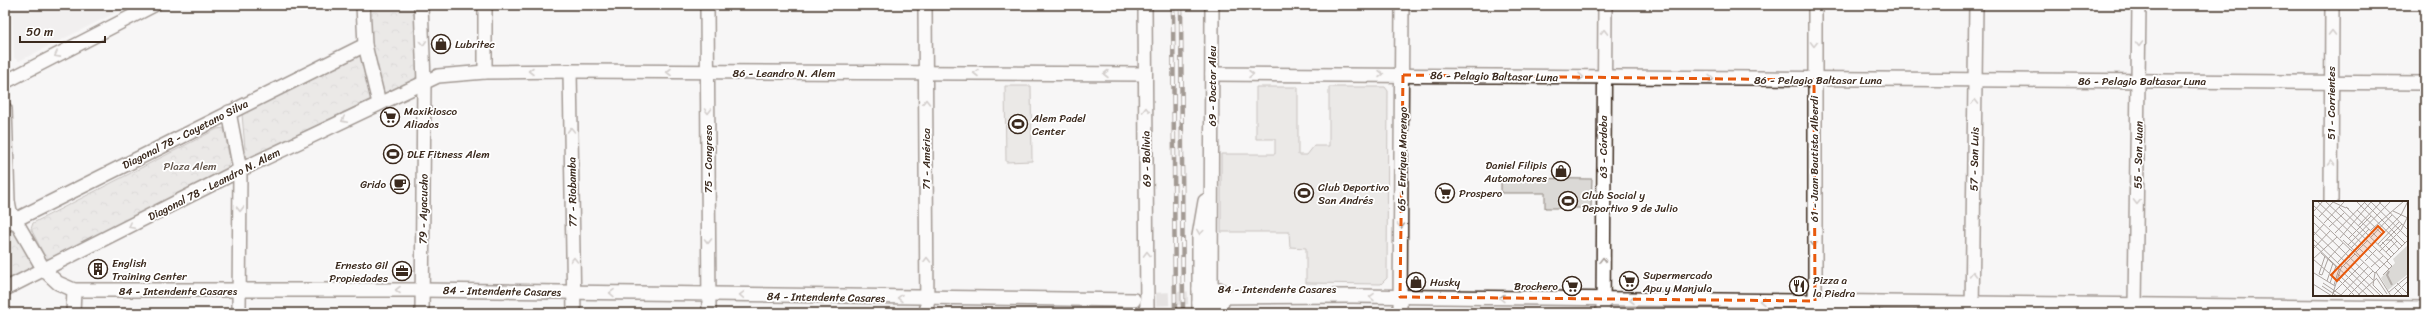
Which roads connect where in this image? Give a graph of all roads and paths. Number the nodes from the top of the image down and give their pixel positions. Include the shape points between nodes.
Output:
1 (154, 5) edge
2 (363, 5) edge
3 (421, 5) edge
4 (485, 5) edge
5 (707, 5) edge
6 (925, 5) edge
7 (1145, 5) edge
8 (1212, 5) edge
9 (1402, 5) edge
10 (1604, 5) edge
11 (1815, 5) edge
12 (1976, 5) edge
13 (2139, 5) edge
14 (2332, 5) edge
15 (137, 9) edge
16 (365, 45) junction
17 (570, 71) junction
18 (485, 72) junction
19 (708, 72) junction
20 (926, 73) junction
21 (1145, 74) junction
22 (1212, 74) junction
23 (1403, 75) junction
24 (1604, 77) junction
25 (1814, 80) junction
26 (424, 81) junction
27 (1975, 81) junction
28 (2139, 81) junction
29 (5, 82) edge
30 (2331, 83) junction
31 (2425, 83) edge
32 (379, 103) junction
33 (5, 109) edge
34 (229, 112) junction
35 (240, 170) junction
36 (2331, 201) edge
37 (10, 223) edge
38 (44, 270) junction
39 (5, 289) edge
40 (74, 290) junction
41 (422, 290) junction
42 (240, 291) junction
43 (574, 292) junction
44 (1207, 292) junction
45 (1147, 293) junction
46 (709, 295) junction
47 (1352, 296) junction
48 (1400, 297) junction
49 (927, 298) junction
50 (967, 299) junction
51 (1134, 300) tunnel mouth
52 (1602, 300) junction
53 (2331, 301) edge
54 (2134, 306) junction
55 (1815, 307) edge
56 (1199, 308) edge
57 (1972, 308) edge
58 (2425, 308) edge
59 (2106, 309) edge
60 (2288, 310) edge
61 (1147, 311) edge
62 (73, 313) edge
63 (239, 313) edge
64 (422, 313) edge
65 (574, 313) edge
66 (709, 313) edge
67 (927, 313) edge
68 (1400, 313) edge
69 (1603, 313) edge

1 - 15 street
2 - 16 street
3 -> 26 street, 79 - Ayacucho
4 - 18 street
5 - 19 street, 75 - Congreso
6 - 20 street, 71 - América
7 - 21 street, 69 - Bolivia
8 - 22 street, 69 - Doctor Aleu
9 - 23 street, 65 - Enrique Marengo
24 -> 10 street, 63 - Córdoba
11 -> 25 street, 61 - Juan Bautista Alberdi
12 - 27 street, 57 - San Luis
13 -> 28 street, 55 - San Juan
30 -> 14 street, 51 - Corrientes
15 -> 29 street
16 - 32 street
16 - 34 street, Diagonal 78 - Cayetano Silva
17 -> 18 street, 86 - Leandro N. Alem
19 -> 17 street, 86 - Leandro N. Alem
43 -> 17 street, 77 - Riobamba
18 - 26 street, 86 - Leandro N. Alem via 438,76
19 - 20 street, 86 - Leandro N. Alem
19 -> 46 street, 75 - Congreso
21 -> 20 street, 86 - Leandro N. Alem
49 -> 20 street, 71 - América
45 -> 21 street, 69 - Bolivia
22 -> 23 street, 86 - Pelagio Baltasar Luna
22 - 44 street, 69 - Doctor Aleu via 1212,167
23 -> 24 street, 86 - Pelagio Baltasar Luna
23 -> 48 street, 65 - Enrique Marengo
24 -> 25 street, 86 - Pelagio Baltasar Luna
52 -> 24 street, 63 - Córdoba
25 - 27 street, 86 - Pelagio Baltasar Luna
25 -> 55 street, 61 - Juan Bautista Alberdi
26 - 32 street, Diagonal 78 - Leandro N. Alem
26 - 41 street, 79 - Ayacucho
27 - 28 street, 86 - Pelagio Baltasar Luna
57 -> 27 street, 57 - San Luis
28 - 30 street, 86 - Pelagio Baltasar Luna
28 -> 54 street, 55 - San Juan
30 - 31 street, 86 - Pelagio Baltasar Luna
36 -> 30 street, 51 - Corrientes
32 -> 35 street, Diagonal 78 - Leandro N. Alem
33 - 37 street, 84 - Intendente Casares
34 - 35 street
34 - 37 street, Diagonal 78 - Cayetano Silva
35 -> 38 street, Diagonal 78 - Leandro N. Alem
35 -> 42 street
37 - 38 street, 84 - Intendente Casares
38 - 39 street, Diagonal 78 - Leandro N. Alem
38 - 40 street, 84 - Intendente Casares via 58,283
40 - 42 street, 84 - Intendente Casares
40 - 62 street
41 -> 42 street, 84 - Intendente Casares
41 - 43 street, 84 - Intendente Casares
41 - 64 street, 79 - Ayacucho
42 - 63 street
46 -> 43 street, 84 - Intendente Casares
43 - 65 street, 77 - Riobamba
44 - 47 street, 84 - Intendente Casares
44 - 56 street, 69 - Doctor Aleu
45 - 50 street, 84 - Intendente Casares via 988,292
45 - 61 street, 69 - Bolivia
49 -> 46 street, 84 - Intendente Casares
46 - 66 street, 75 - Congreso
48 -> 47 street, 84 - Intendente Casares
47 - 56 street, 84 - Intendente Casares via 1344,304
52 -> 48 street, 84 - Intendente Casares
48 - 68 street, 65 - Enrique Marengo
49 - 50 street, 84 - Intendente Casares
49 - 67 street, 71 - América
50 - 51 street, 84 - Intendente Casares
50 - 61 street, 84 - Intendente Casares via 990,305
55 -> 52 street, 84 - Intendente Casares
52 - 69 street, 63 - Córdoba
53 - 58 street, 84 - Intendente Casares
53 - 60 street, 84 - Intendente Casares
54 - 59 street, 84 - Intendente Casares
54 - 60 street, 84 - Intendente Casares
55 - 57 street, 84 - Intendente Casares
57 - 59 street, 84 - Intendente Casares

